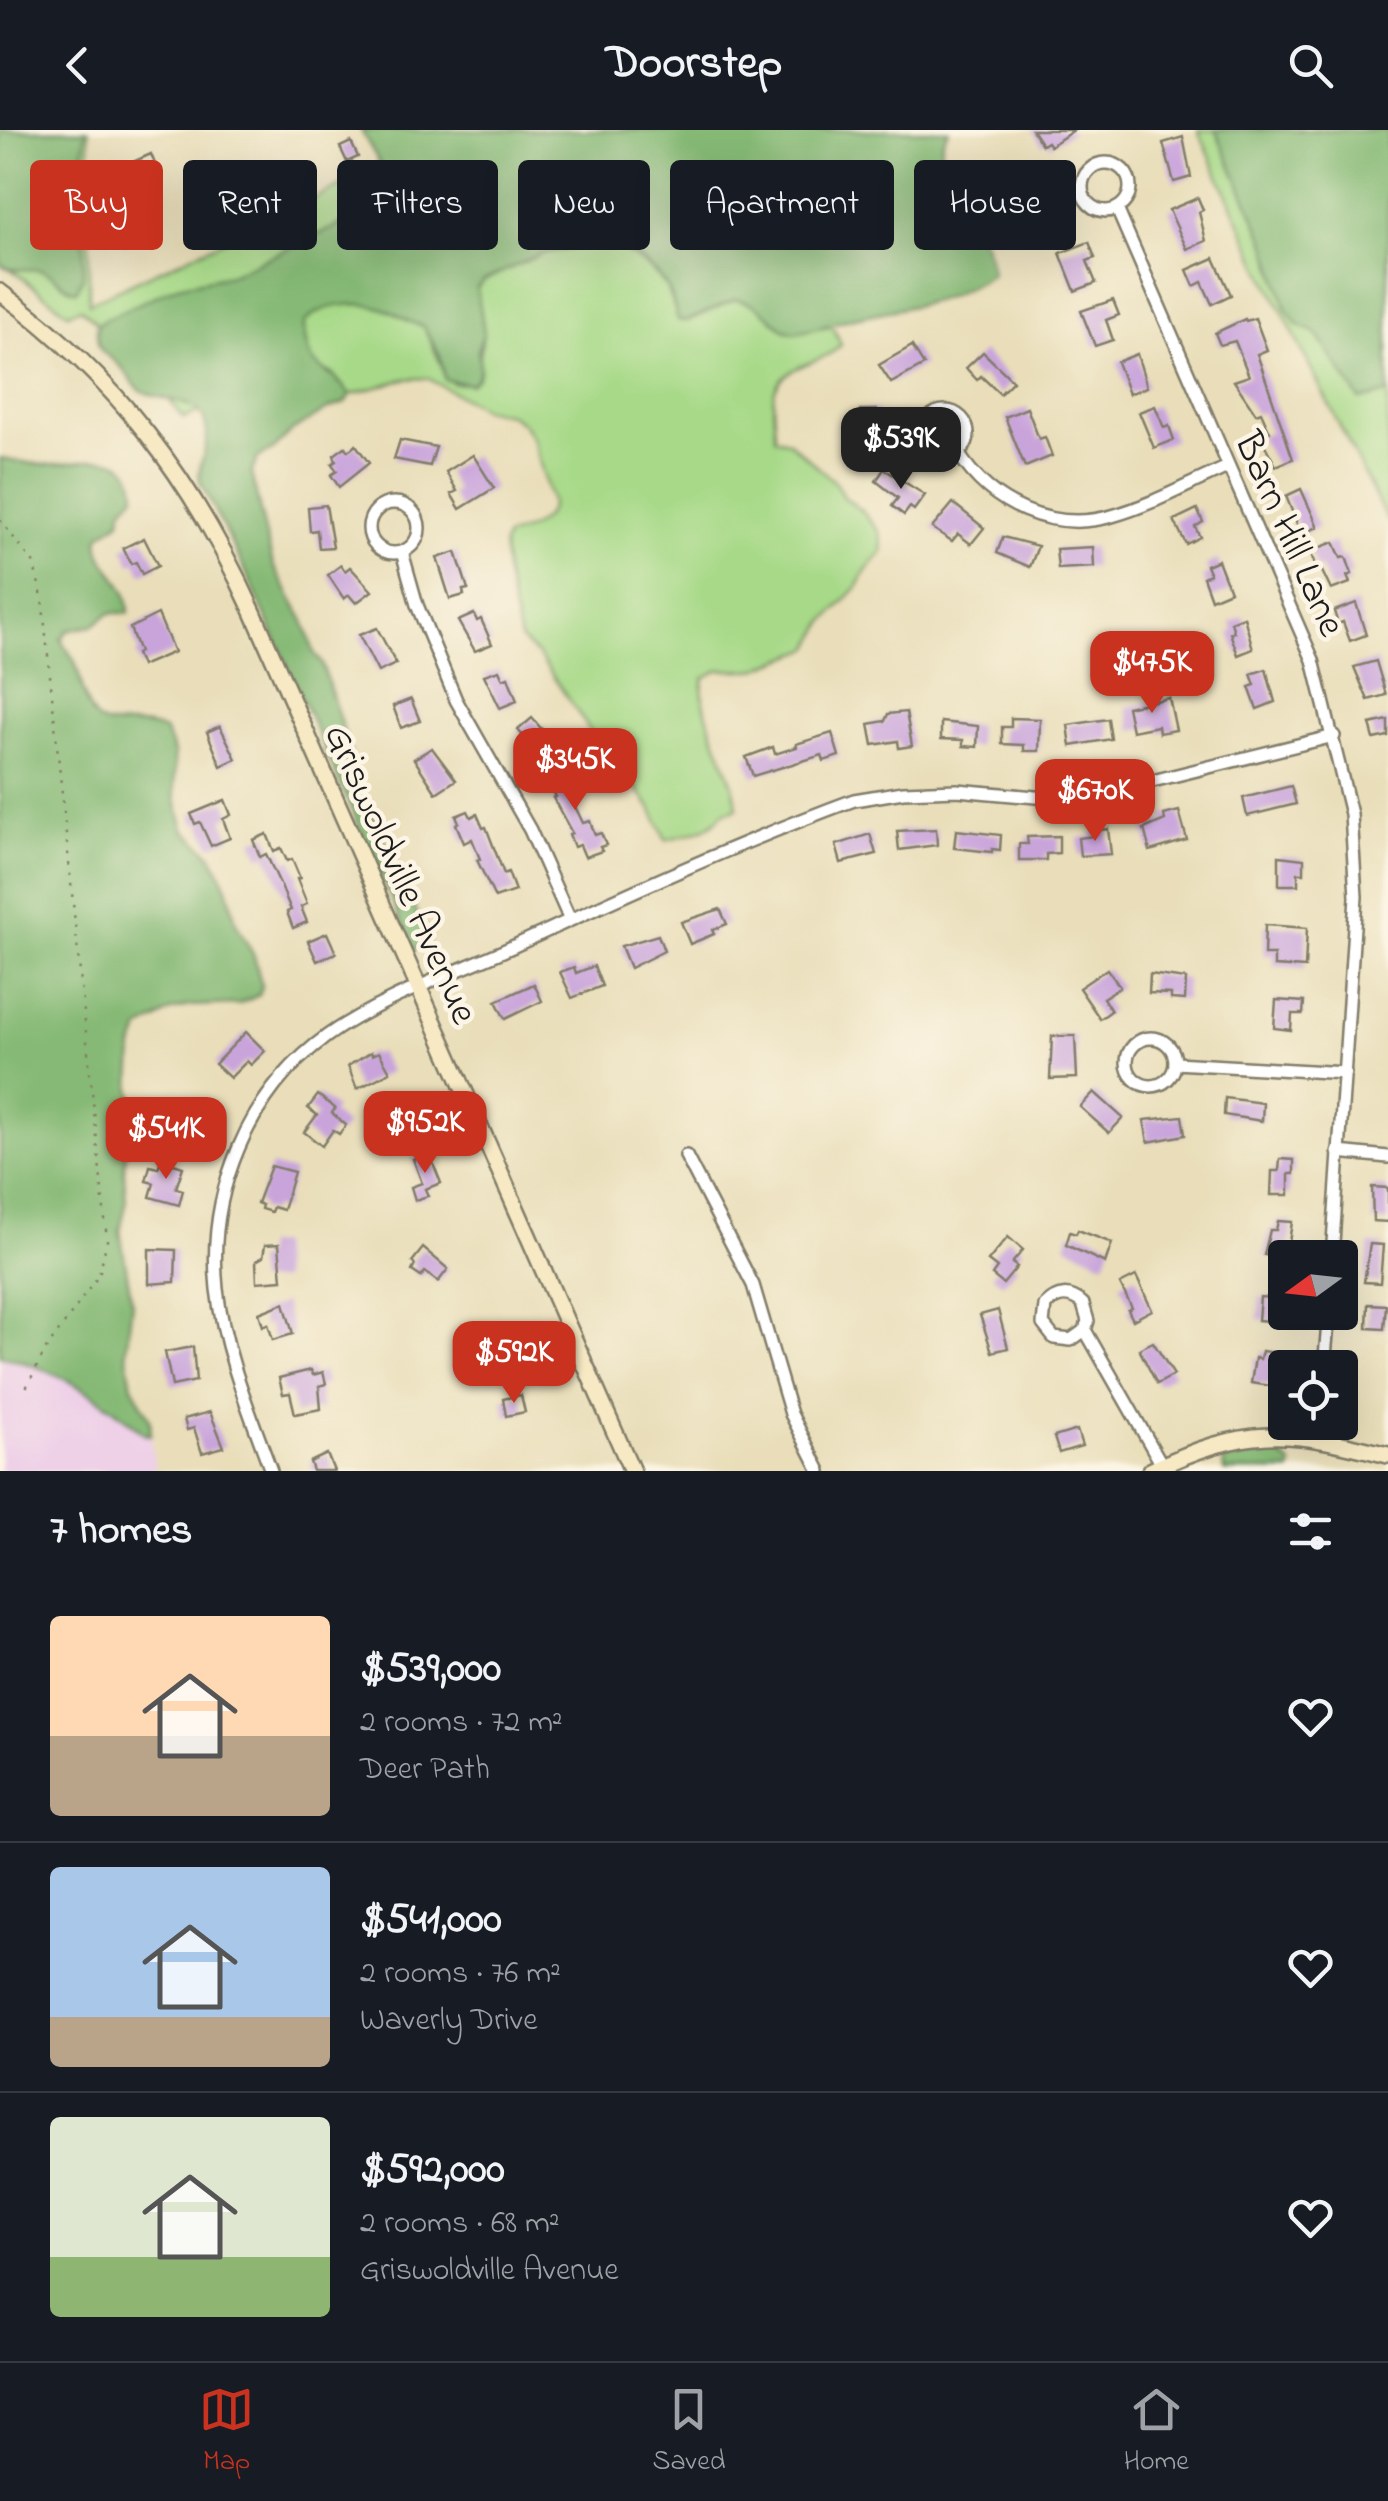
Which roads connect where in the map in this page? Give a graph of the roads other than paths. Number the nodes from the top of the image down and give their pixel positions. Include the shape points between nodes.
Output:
1 (1118, 209) junction
2 (0, 292) edge
3 (958, 453) junction
4 (1228, 467) junction
5 (402, 552) junction
6 (1334, 736) junction
7 (570, 920) junction
8 (418, 990) junction
9 (1175, 1063) junction
10 (1345, 1073) junction
11 (1338, 1152) junction
12 (686, 1156) dead end
13 (1388, 1157) edge
14 (1333, 1240) edge
15 (1085, 1330) junction
16 (1268, 1437) edge
17 (1330, 1440) edge
18 (1388, 1455) edge
19 (1156, 1468) edge
20 (271, 1471) edge
21 (632, 1471) edge
22 (820, 1471) edge

1 - 1 street, Barn Hill Lane via 1130,195 1128,176 1114,164 1096,165 1083,179 1084,198 1099,210
1 - 4 street, Barn Hill Lane
2 - 8 street, Griswoldville Avenue via 104,382 189,490 246,597
3 - 3 street via 968,438 964,420 948,411 931,415 922,430 926,448 941,457
3 - 4 street via 1009,506 1059,522 1111,517
4 - 6 street, Barn Hill Lane via 1313,660
5 - 5 street via 415,542 417,518 406,506 390,503 371,518 370,534 378,548
5 - 7 street via 456,700 530,830
6 - 7 street via 1100,794 1047,798 956,790 854,800
6 - 10 street, Barn Hill Lane via 1351,814 1356,897
7 - 8 street
8 - 20 street via 370,1010 296,1062 234,1153 215,1248 217,1292
8 - 21 street, Griswoldville Avenue
9 - 9 street via 1169,1046 1152,1038 1135,1044 1127,1061 1133,1078 1150,1086 1167,1080
9 - 10 street
10 - 11 street, Barn Hill Lane
11 - 13 street
11 - 14 street, Barn Hill Lane
12 - 22 street via 754,1285 791,1414
15 - 15 street via 1087,1312 1076,1298 1059,1296 1045,1306 1043,1324 1054,1338 1071,1340
15 - 19 street
16 - 19 street via 1200,1448
17 - 18 street

